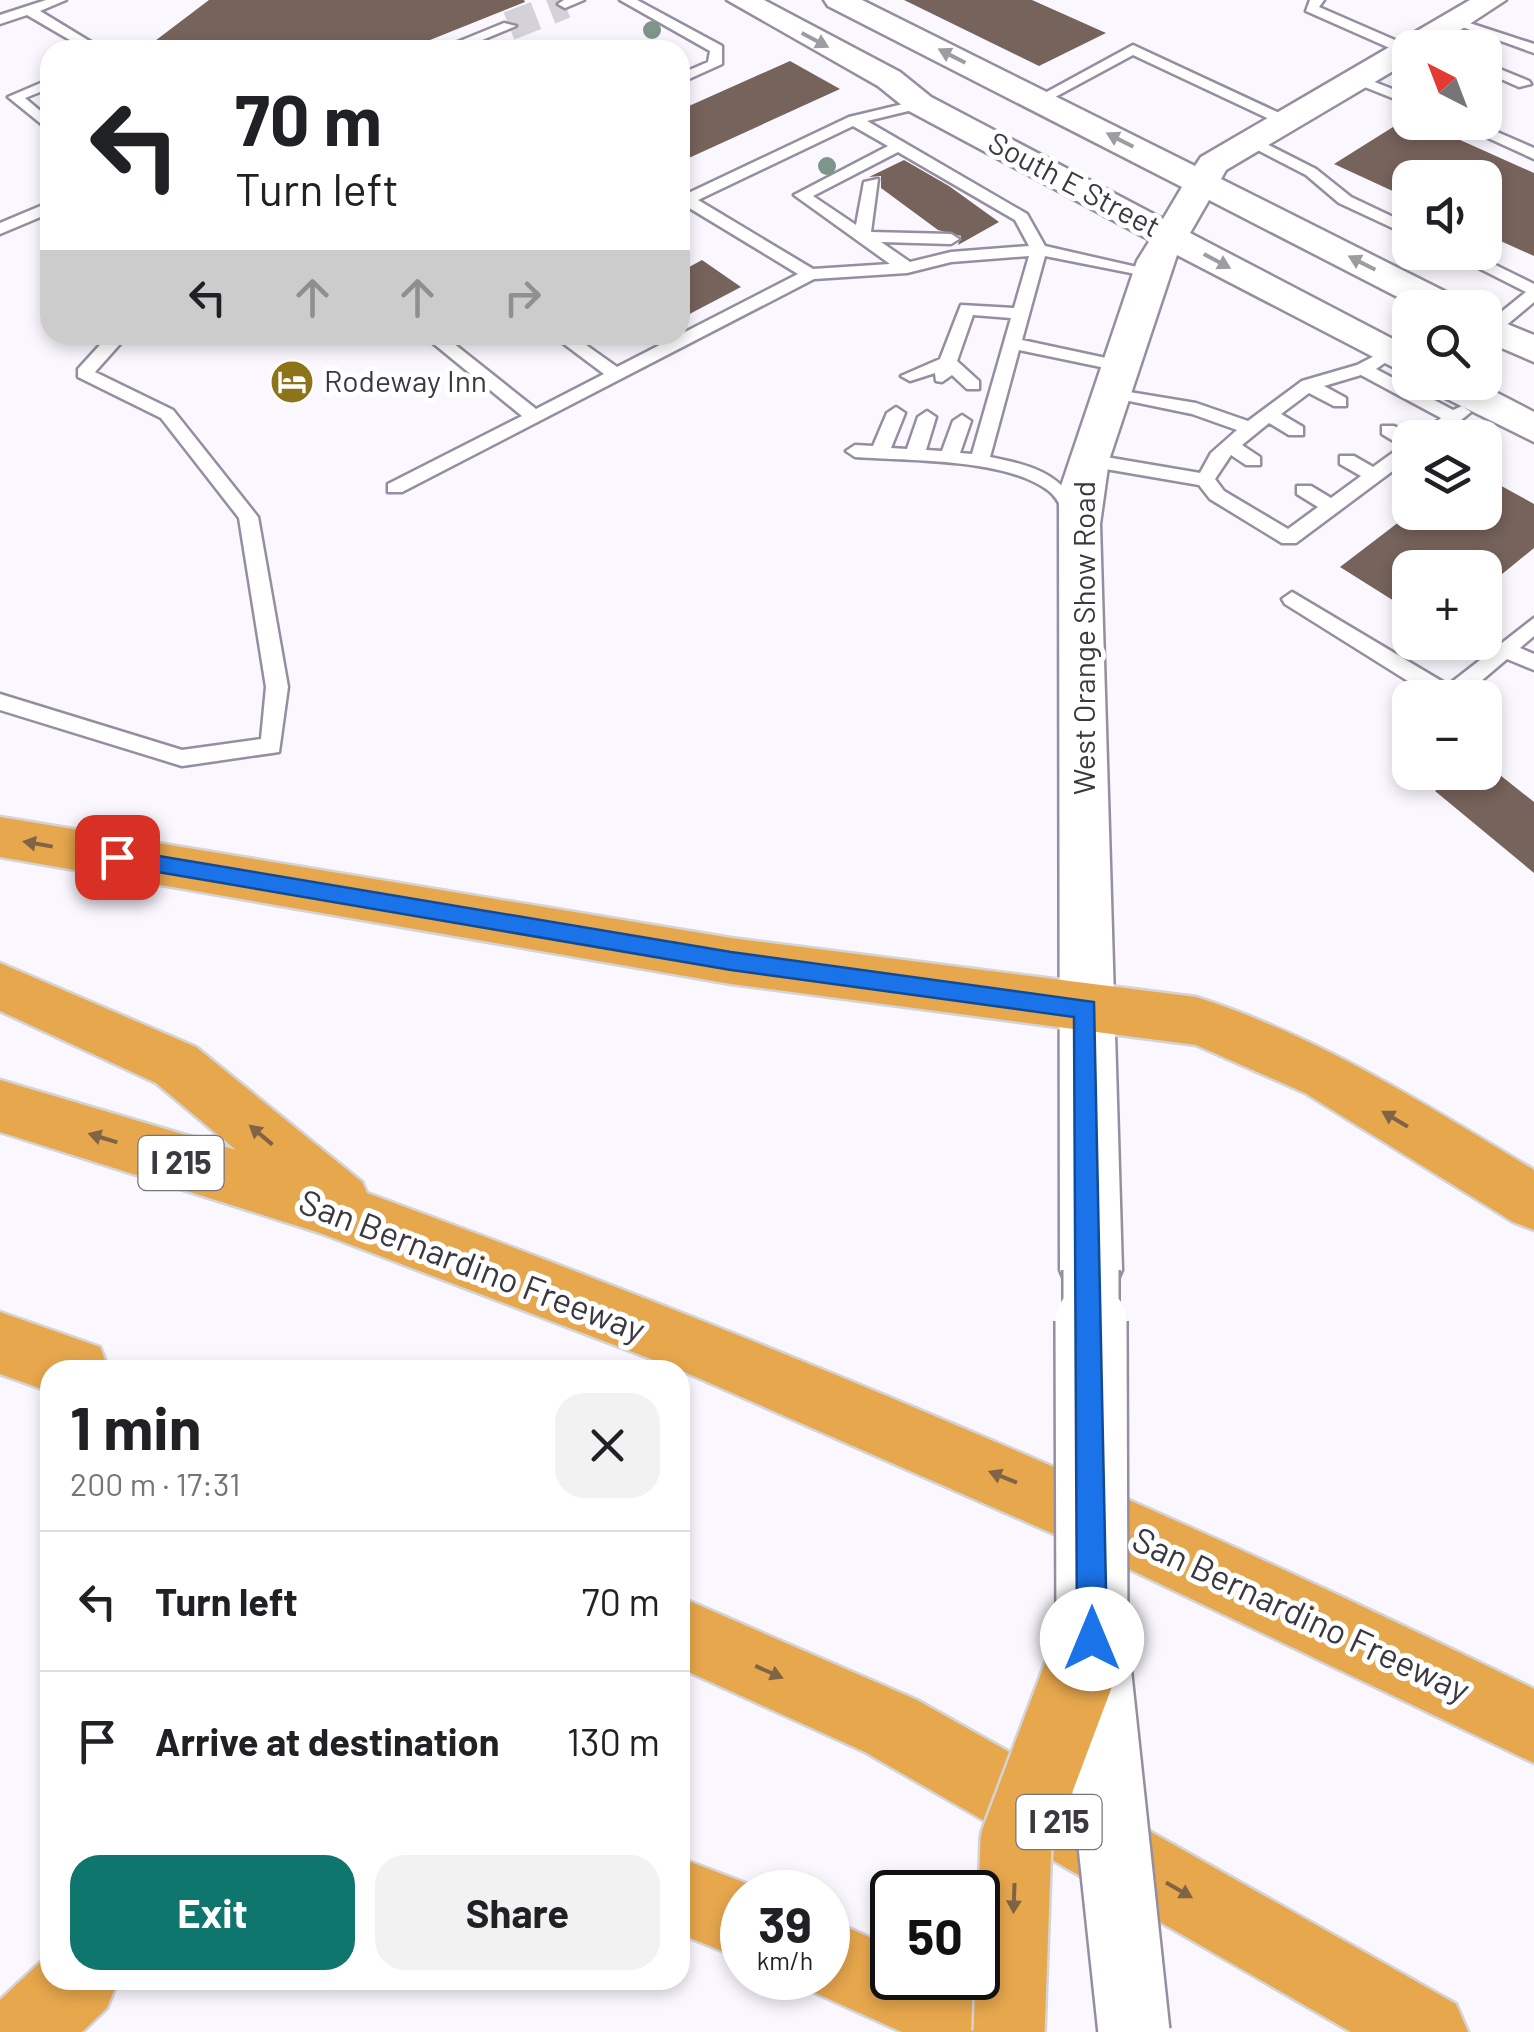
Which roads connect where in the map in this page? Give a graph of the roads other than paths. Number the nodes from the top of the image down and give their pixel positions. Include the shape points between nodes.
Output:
1 (59, 0) edge
2 (627, 0) edge
3 (742, 0) edge
4 (840, 0) edge
5 (1490, 0) edge
6 (1310, 4) edge
7 (28, 10) junction
8 (0, 20) edge
9 (1456, 20) junction
10 (510, 26) tunnel mouth
11 (1441, 30) edge
12 (1392, 36) edge
13 (80, 40) edge
14 (472, 40) edge
15 (1534, 49) edge
16 (1392, 60) edge
17 (1502, 74) edge
18 (690, 75) edge
19 (1357, 78) junction
20 (1524, 84) dead end
21 (40, 87) edge
22 (1392, 93) edge
23 (8, 100) edge
24 (1039, 100) junction
25 (920, 104) junction
26 (854, 120) junction
27 (40, 121) edge
28 (1285, 121) junction
29 (1502, 140) edge
30 (1251, 141) junction
31 (899, 146) junction
32 (1534, 154) edge
33 (1200, 181) junction
34 (872, 182) dead end
35 (888, 194) dead end
36 (690, 199) edge
37 (690, 205) edge
38 (40, 211) edge
39 (1392, 222) edge
40 (933, 227) dead end
41 (0, 229) edge
42 (1168, 234) junction
43 (862, 237) junction
44 (951, 240) dead end
45 (1040, 250) junction
46 (907, 268) junction
47 (1491, 270) edge
48 (1152, 272) junction
49 (810, 274) junction
50 (1414, 290) edge
51 (1534, 292) edge
52 (1020, 314) junction
53 (1502, 316) edge
54 (1502, 334) edge
55 (690, 336) edge
56 (1012, 343) junction
57 (110, 345) edge
58 (445, 345) edge
59 (575, 345) edge
60 (674, 345) edge
61 (1534, 350) edge
62 (1388, 362) edge
63 (944, 371) junction
64 (616, 375) junction
65 (910, 376) dead end
66 (1115, 379) junction
67 (973, 385) dead end
68 (1308, 385) junction
69 (1459, 400) edge
70 (1340, 402) dead end
71 (896, 413) dead end
72 (1267, 414) junction
73 (535, 417) junction
74 (927, 417) dead end
75 (1442, 420) edge
76 (962, 421) dead end
77 (1250, 428) junction
78 (1534, 429) edge
79 (1388, 430) dead end
80 (1296, 431) dead end
81 (1392, 433) edge
82 (1231, 447) junction
83 (855, 451) dead end
84 (879, 453) junction
85 (914, 457) junction
86 (948, 460) junction
87 (1088, 460) junction
88 (1346, 460) dead end
89 (1392, 460) edge
90 (1254, 461) dead end
91 (979, 464) junction
92 (1374, 475) junction
93 (1205, 480) junction
94 (395, 488) dead end
95 (1304, 490) dead end
96 (1331, 506) junction
97 (1079, 524) junction
98 (1292, 599) dead end
99 (1534, 625) edge
100 (1504, 650) junction
101 (1534, 662) edge
102 (0, 702) edge
103 (0, 837) edge
104 (0, 986) edge
105 (1086, 1008) junction
106 (0, 1106) edge
107 (1534, 1202) edge
108 (363, 1220) junction
109 (0, 1343) edge
110 (48, 1360) edge
111 (690, 1636) edge
112 (1092, 1639) junction
113 (1534, 1727) edge
114 (690, 1900) edge
115 (720, 1911) edge
116 (850, 1968) edge
117 (68, 1990) edge
118 (24, 2032) edge
119 (992, 2032) edge
120 (1009, 2032) edge
121 (1134, 2032) edge
122 (1428, 2032) edge

1 - 7 lane
2 - 18 lane via 717,50 715,64
3 -> 25 main road, South E Street via 890,78
24 -> 4 main road, South E Street
5 - 9 main road, West Orange Show Road
6 - 12 lane
7 - 8 lane
7 - 13 lane
9 - 11 main road, West Orange Show Road
9 - 15 lane
10 - 14 lane
16 - 19 main road, West Orange Show Road
17 - 20 lane
19 - 22 lane
19 - 28 main road, West Orange Show Road
21 - 23 lane
23 - 27 lane
24 - 28 lane via 1133,50
33 -> 24 main road, South E Street
25 - 26 lane
25 - 42 main road, South E Street
26 - 31 lane
26 - 36 lane
28 - 30 main road, West Orange Show Road
29 - 32 lane
30 - 33 main road, West Orange Show Road via 1213,164
30 - 39 lane
31 - 43 lane via 802,195
31 - 45 lane via 999,212 1021,217
33 - 42 main road, West Orange Show Road
50 -> 33 main road, South E Street
34 - 43 lane
35 - 43 lane
37 - 49 lane
38 - 41 lane
40 - 43 lane
42 - 48 main road, West Orange Show Road
42 -> 62 main road, South E Street
43 - 44 lane
43 - 46 lane
45 - 46 lane
45 - 48 lane
45 - 52 lane
46 - 49 lane
47 - 51 lane
48 - 66 main road, West Orange Show Road
49 - 55 lane
51 - 53 lane
52 - 56 lane
52 - 63 lane via 967,309
54 - 61 main road
56 - 66 lane
56 - 91 lane
57 - 102 lane via 84,373 167,414 248,516 277,687 271,746 182,758
58 - 73 lane
59 - 64 lane
60 - 64 lane
62 - 68 lane
63 - 65 lane
63 - 67 lane
64 - 73 lane
66 - 77 lane
66 - 87 main road, West Orange Show Road
68 - 70 lane
68 - 72 lane
69 - 75 lane
69 - 78 main road
71 - 84 lane
72 - 77 lane
72 - 80 lane
73 - 94 lane
74 - 85 lane
76 - 86 lane
77 - 82 lane
79 - 81 lane
82 - 90 lane
82 - 93 lane
83 - 84 lane
84 - 85 lane
85 - 86 lane
86 - 91 lane
87 - 93 lane
87 - 97 main road, West Orange Show Road
88 - 92 lane
89 - 92 lane
91 - 97 lane via 1036,476 1060,489
92 - 96 lane
93 - 96 lane via 1217,495 1289,538
95 - 96 lane
97 - 105 main road, West Orange Show Road
98 - 100 lane via 1449,696
99 - 100 lane
100 - 101 lane
105 -> 103 highway via 731,961
108 -> 104 highway via 176,1065
107 -> 105 highway via 1304,1064 1236,1031
105 - 112 main road, West Orange Show Road, bridge
108 -> 106 highway, San Bernardino Freeway / I 215
113 -> 108 highway, San Bernardino Freeway / I 215 via 1036,1490
109 - 110 highway
111 -> 122 highway, I 215 via 891,1726
112 -> 120 highway, bridge via 1016,1841
112 - 121 main road, West Orange Show Road, bridge
114 - 115 highway
116 - 119 highway
117 - 118 highway

